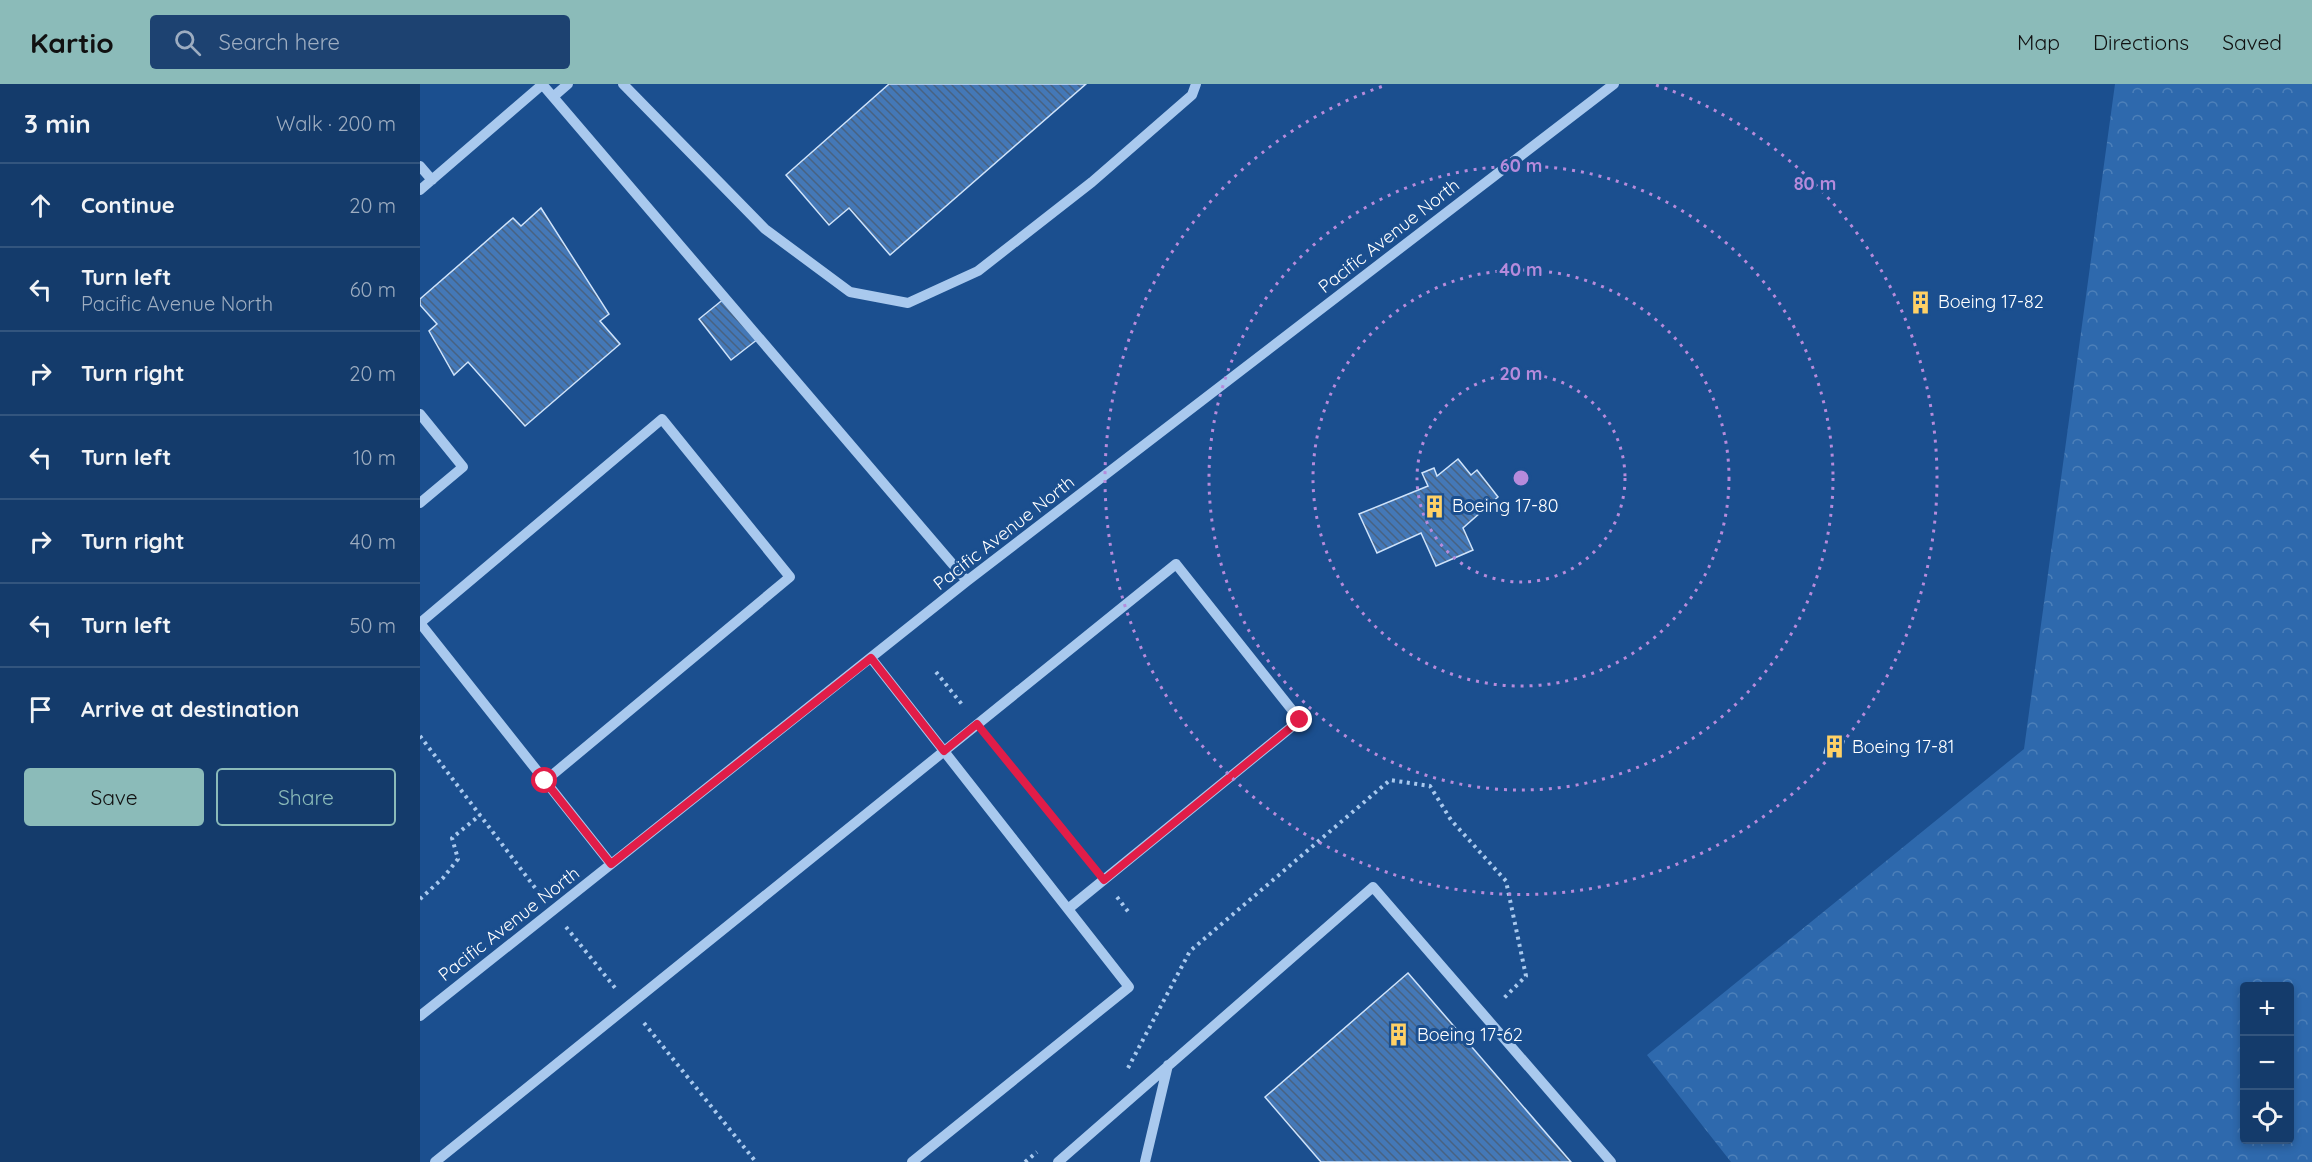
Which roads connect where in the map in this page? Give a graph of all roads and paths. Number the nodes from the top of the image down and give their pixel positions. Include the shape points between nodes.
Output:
1 (542, 84) edge
2 (568, 84) edge
3 (623, 84) edge
4 (1196, 84) edge
5 (1614, 84) edge
6 (553, 97) junction
7 (420, 166) edge
8 (432, 180) junction
9 (420, 190) edge
10 (420, 414) edge
11 (420, 503) edge
12 (967, 582) junction
13 (420, 623) edge
14 (871, 658) junction
15 (936, 672) dead end
16 (977, 724) junction
17 (420, 736) edge
18 (944, 751) junction
19 (545, 781) junction
20 (480, 815) junction
21 (611, 864) junction
22 (1104, 880) junction
23 (420, 899) edge
24 (1068, 909) junction
25 (553, 910) junction
26 (1130, 914) dead end
27 (629, 1005) junction
28 (1486, 1015) junction
29 (420, 1016) edge
30 (1168, 1065) junction
31 (1126, 1073) dead end
32 (1042, 1147) dead end
33 (435, 1162) edge
34 (756, 1162) edge
35 (912, 1162) edge
36 (1025, 1162) edge
37 (1058, 1162) edge
38 (1145, 1162) edge
39 (1611, 1162) edge

1 - 6 street
1 - 8 street
2 - 6 street
3 - 4 street via 765,229 850,292 908,303 978,271 1092,182 1192,95
5 - 12 street, Pacific Avenue North
6 - 12 street
7 - 8 street
8 - 9 street
10 - 11 street via 462,468
12 - 14 street, Pacific Avenue North
13 - 19 street
13 - 19 street via 662,418 790,577
14 - 18 street
14 - 21 street, Pacific Avenue North
15 - 16 path
16 - 18 street
16 - 22 path
16 - 22 street via 1176,564 1300,720
17 - 20 path
18 - 24 street
18 - 27 street
19 - 21 street
20 - 23 path via 452,838 458,859
20 - 25 path
21 - 25 street, Pacific Avenue North
22 - 24 street
22 - 26 path
24 - 35 street via 1129,987
25 - 27 path
25 - 29 street, Pacific Avenue North
27 - 33 street
27 - 34 path
28 - 30 street via 1372,887
28 - 31 path via 1526,976 1506,881 1451,820 1430,786 1390,780 1190,951
28 - 39 street
30 - 37 street
30 - 38 street
32 - 36 path

